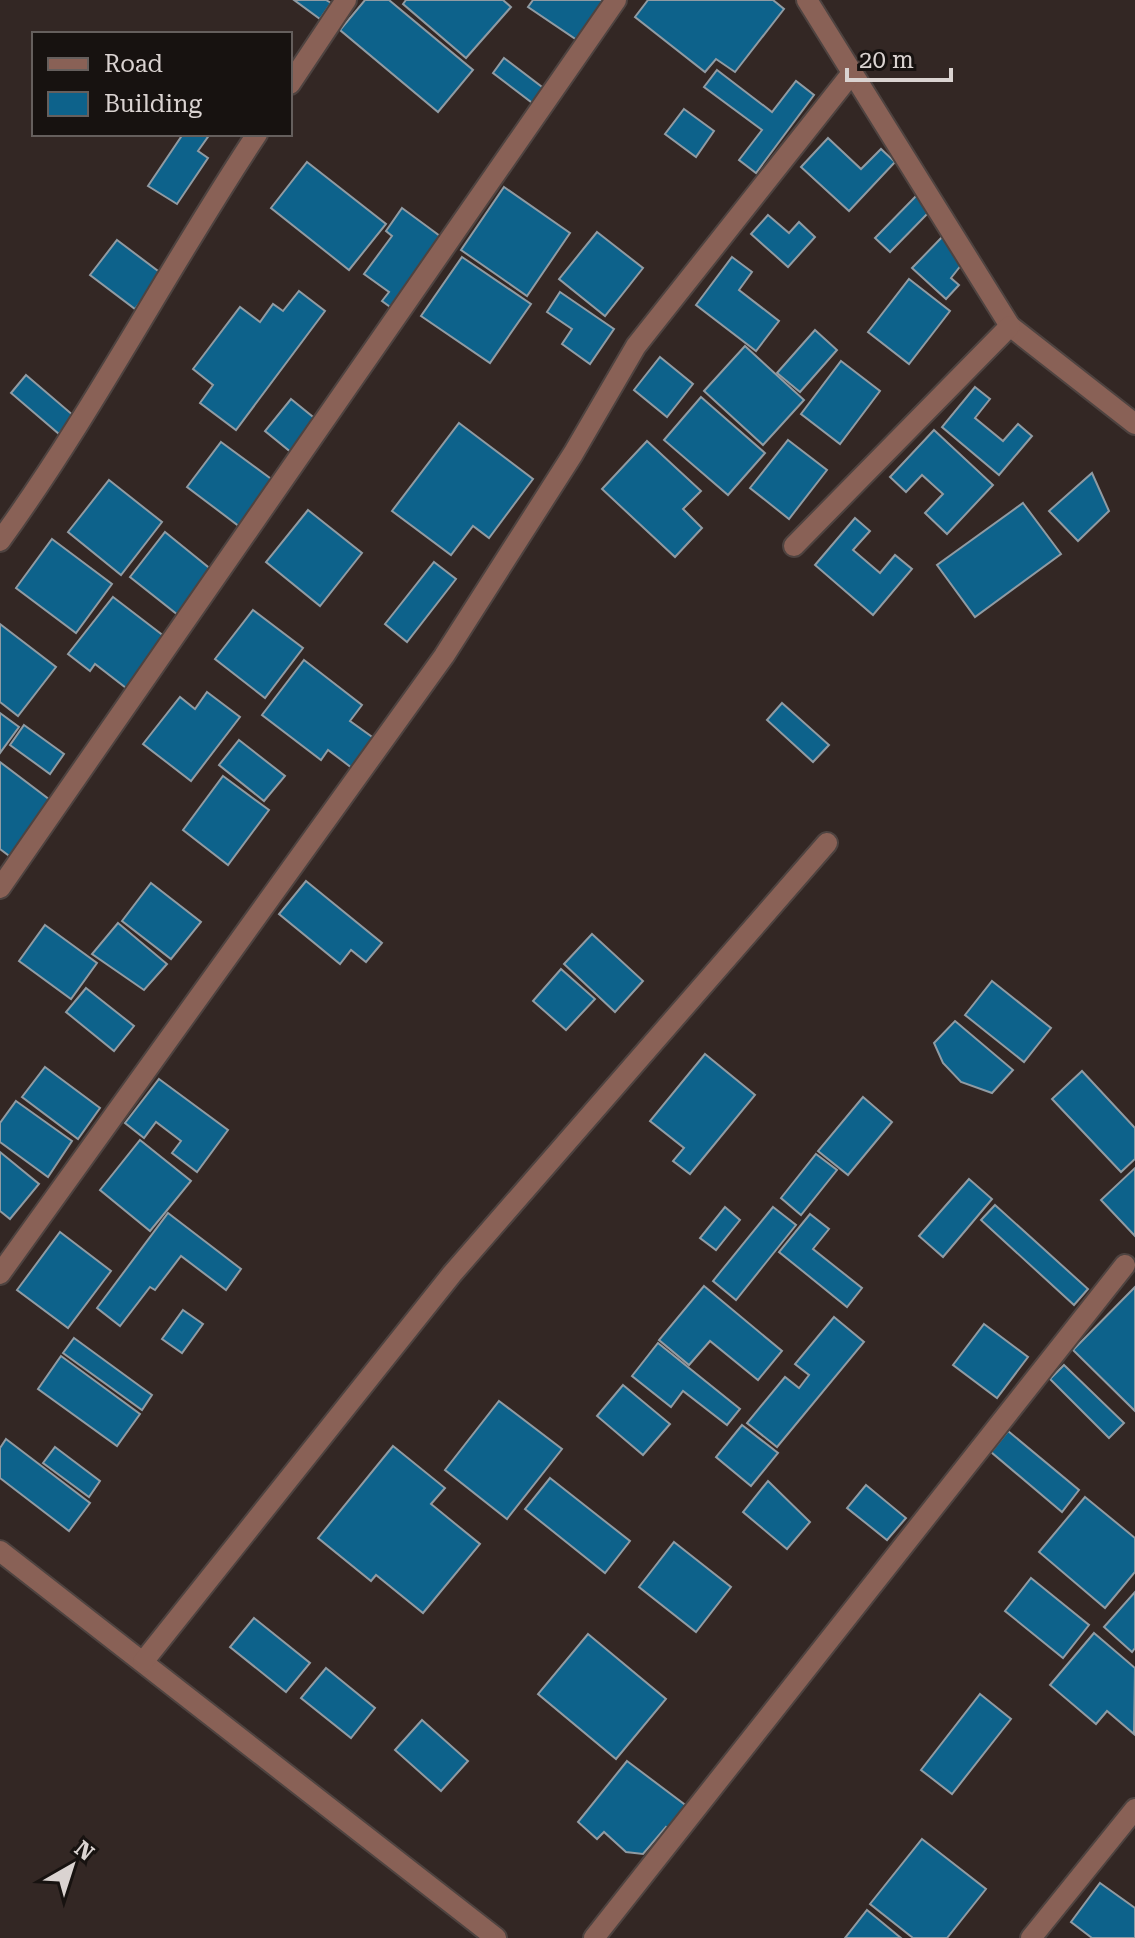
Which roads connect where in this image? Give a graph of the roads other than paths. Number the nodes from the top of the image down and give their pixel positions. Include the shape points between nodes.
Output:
1 (346, 0) edge
2 (616, 0) edge
3 (807, 0) edge
4 (852, 73) junction
5 (292, 81) edge
6 (256, 136) edge
7 (1010, 326) junction
8 (1135, 424) edge
9 (0, 541) edge
10 (794, 546) dead end
11 (827, 843) dead end
12 (0, 888) edge
13 (1125, 1265) dead end
14 (0, 1274) edge
15 (0, 1551) edge
16 (143, 1662) junction
17 (1135, 1809) edge
18 (496, 1938) edge
19 (594, 1938) edge
20 (1031, 1938) edge

1 - 5 street
2 - 12 street
3 - 4 street
4 - 7 street
4 - 14 street via 636,346 444,656
6 - 9 street via 126,350
7 - 8 street
7 - 10 street
11 - 16 street via 452,1274
13 - 19 street
15 - 16 street
16 - 18 street
17 - 20 street

